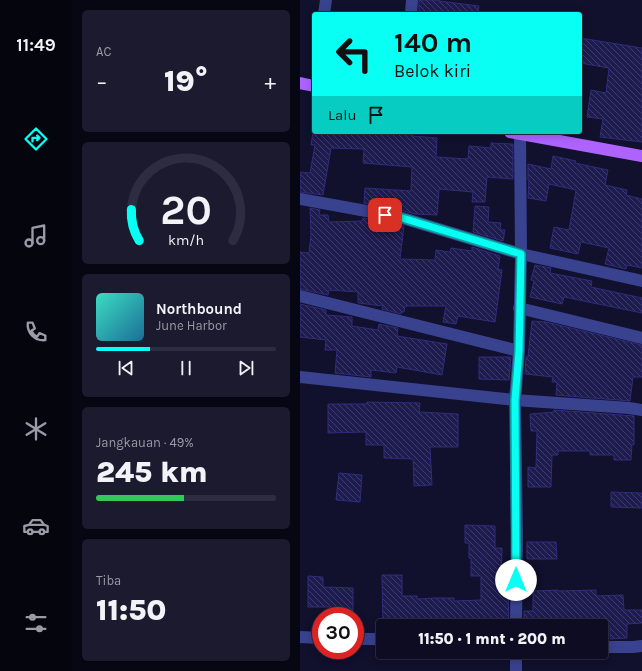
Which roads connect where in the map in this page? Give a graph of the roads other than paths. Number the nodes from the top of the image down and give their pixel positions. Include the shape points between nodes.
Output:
1 (326, 0) edge
2 (412, 0) edge
3 (324, 12) edge
4 (411, 12) edge
5 (300, 83) edge
6 (312, 86) edge
7 (515, 134) edge
8 (521, 134) edge
9 (642, 156) edge
10 (300, 199) edge
11 (521, 254) junction
12 (642, 281) edge
13 (300, 296) edge
14 (520, 308) junction
15 (642, 338) edge
16 (519, 351) junction
17 (300, 377) edge
18 (515, 400) junction
19 (642, 410) edge
20 (516, 619) edge
21 (300, 637) edge
22 (312, 638) edge
23 (364, 639) edge
24 (376, 639) edge
25 (642, 646) edge
26 (608, 647) edge
27 (516, 659) edge
28 (516, 671) edge

1 - 3 street
2 - 4 street
5 - 6 main road
7 - 11 street
8 - 9 main road
10 - 11 street via 399,217
11 - 12 street
11 - 14 street
13 - 16 street
14 - 15 street
14 - 16 street
16 - 18 street
17 - 18 street
18 - 19 street
18 - 20 street
21 - 22 street
23 - 24 street
25 - 26 street
27 - 28 street

